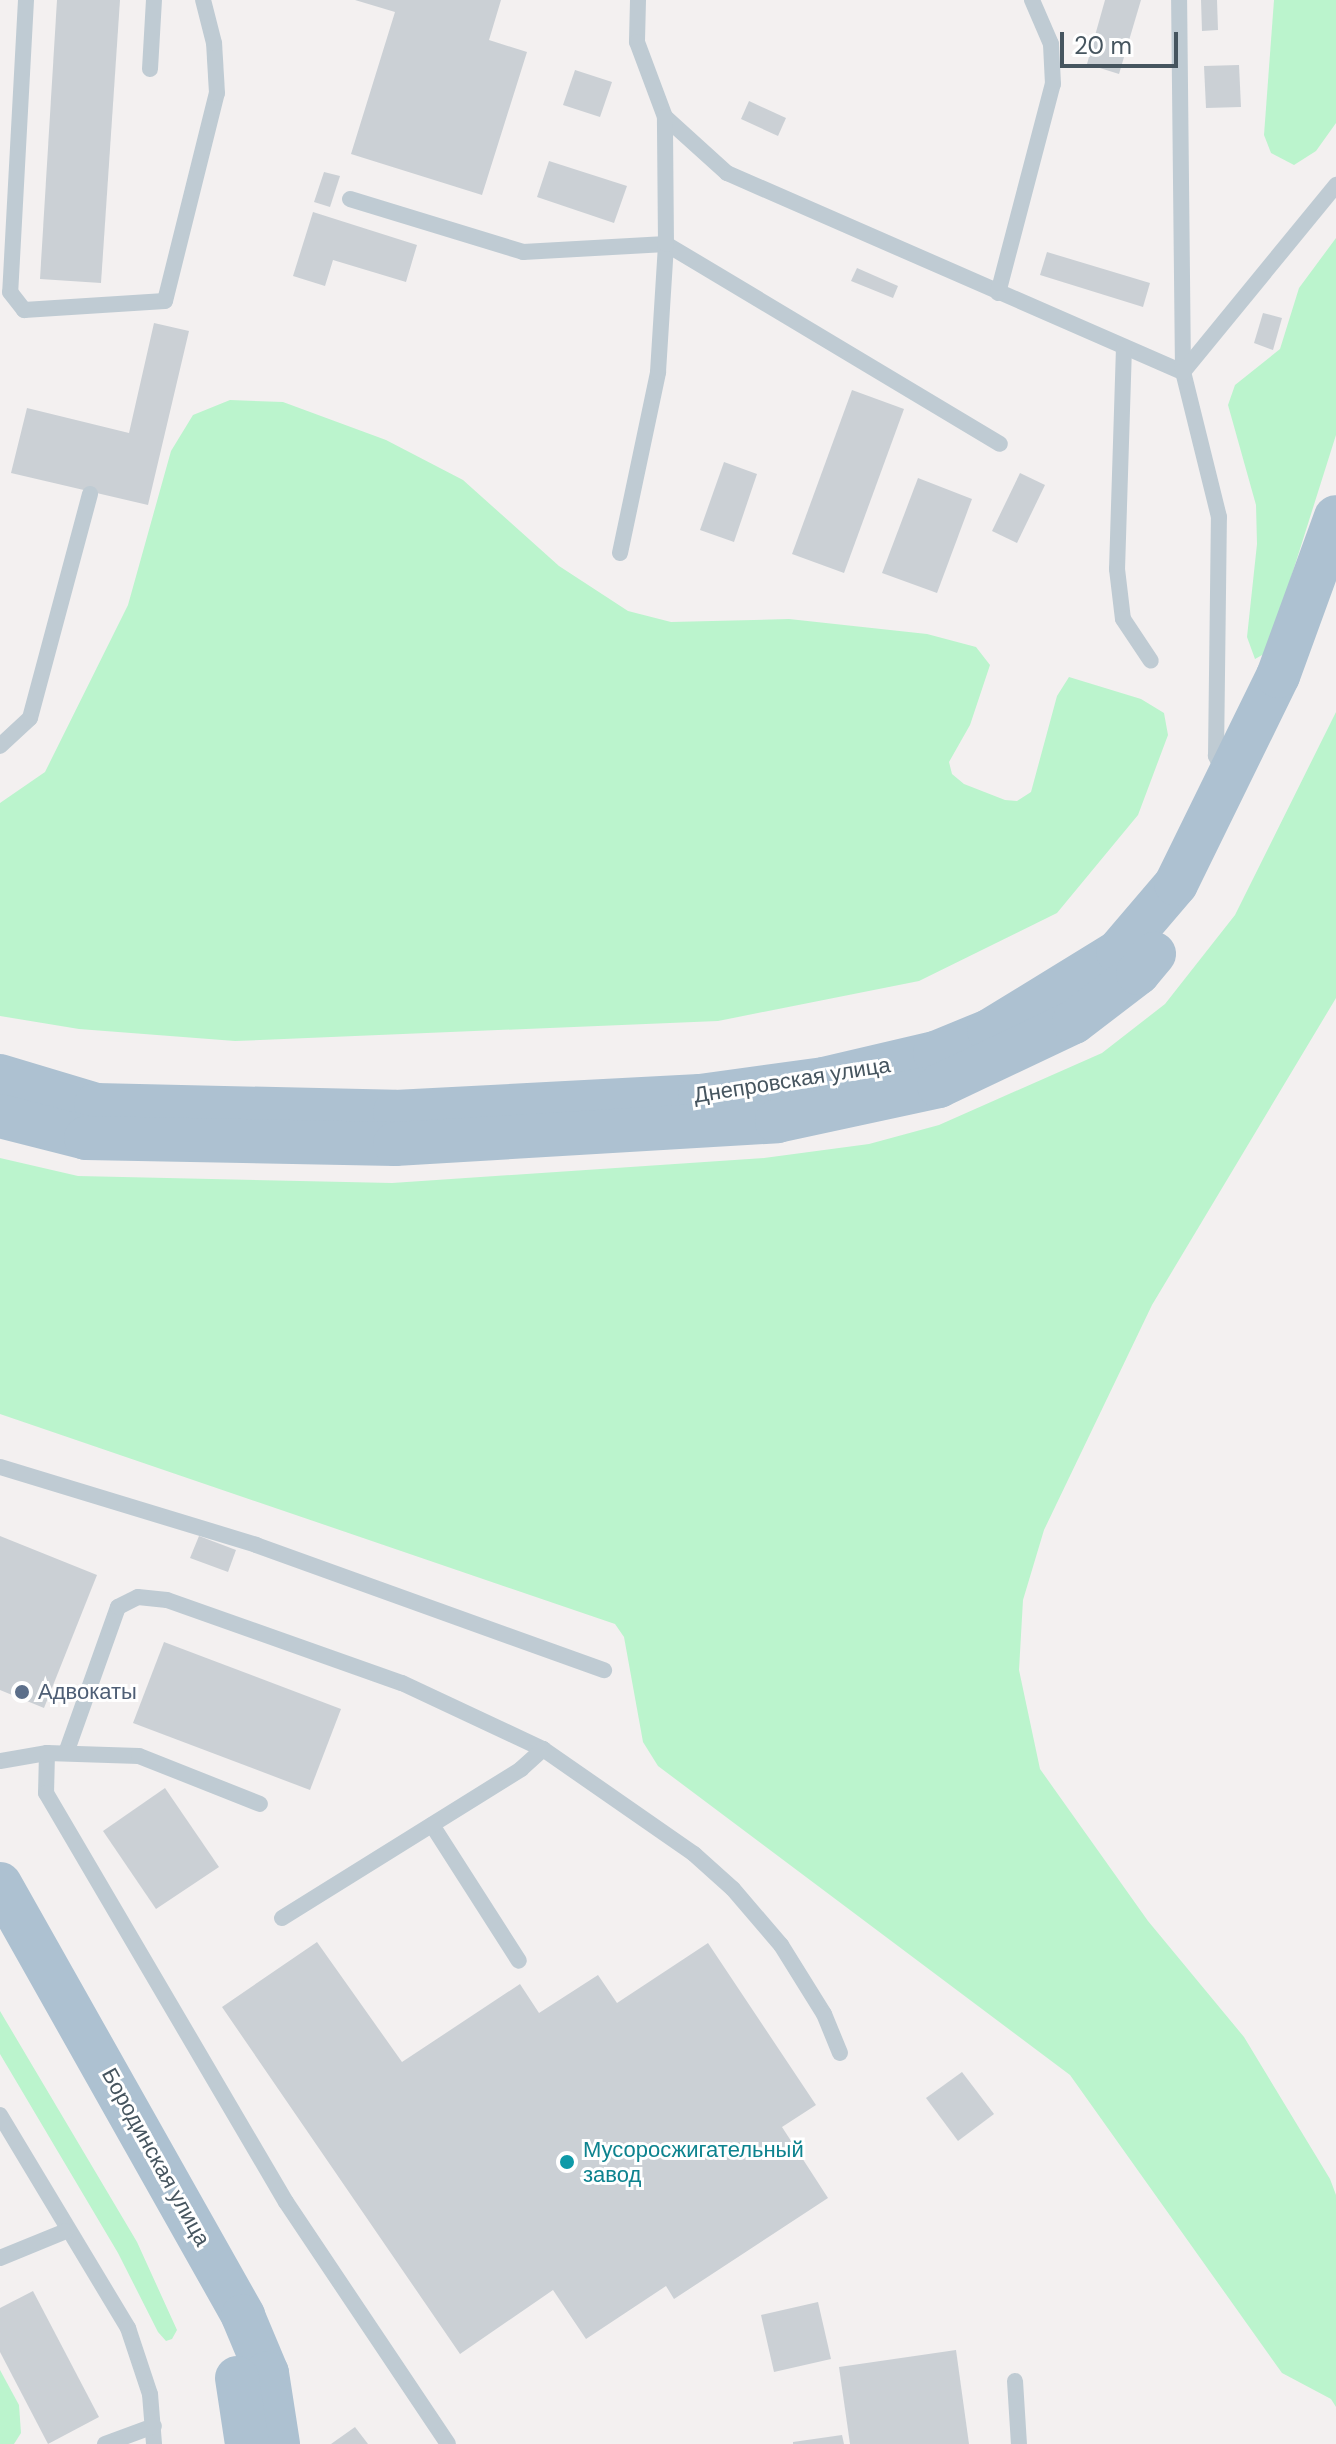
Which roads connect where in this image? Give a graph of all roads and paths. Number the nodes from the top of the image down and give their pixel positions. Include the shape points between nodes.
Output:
1 (26, 0) edge
2 (154, 0) edge
3 (203, 0) edge
4 (638, 0) edge
5 (1032, 0) edge
6 (1179, 0) edge
7 (150, 69) dead end
8 (665, 117) junction
9 (1336, 185) edge
10 (350, 199) dead end
11 (666, 244) junction
12 (998, 293) junction
13 (1124, 347) junction
14 (1183, 372) junction
15 (1000, 444) dead end
16 (90, 494) dead end
17 (1336, 517) edge
18 (620, 553) dead end
19 (1336, 584) edge
20 (1151, 661) dead end
21 (0, 746) edge
22 (1229, 784) junction
23 (0, 1076) edge
24 (0, 1116) edge
25 (0, 1467) edge
26 (604, 1670) dead end
27 (543, 1749) junction
28 (47, 1753) junction
29 (66, 1753) junction
30 (0, 1761) edge
31 (260, 1804) dead end
32 (432, 1825) junction
33 (0, 1884) edge
34 (282, 1918) dead end
35 (0, 1936) edge
36 (519, 1961) dead end
37 (840, 2053) dead end
38 (0, 2115) edge
39 (5, 2135) edge
40 (66, 2231) junction
41 (0, 2258) edge
42 (1015, 2381) dead end
43 (154, 2426) junction
44 (105, 2444) edge
45 (154, 2444) edge
46 (247, 2444) edge
47 (278, 2444) edge
48 (448, 2444) edge
49 (1019, 2444) edge

1 - 3 lane via 10,292 24,310 165,301 217,93 214,43
2 - 7 lane
4 - 8 lane via 637,42
5 - 12 lane via 1051,44 1053,84
6 - 14 lane
8 - 11 lane
8 - 12 lane via 727,173
9 - 14 lane
10 - 11 lane via 523,252
11 - 15 lane
11 - 18 lane via 658,372
12 - 13 lane
13 - 14 lane
13 - 20 lane via 1117,569 1123,619
14 - 22 lane via 1219,517 1216,756
16 - 21 lane via 30,718
17 - 22 main road, Днепровская улица via 1278,676
19 - 24 main road, Днепровская улица via 1251,798 1201,897 1138,973 1074,1022 939,1086 777,1121 395,1144 86,1138
22 - 23 main road, Днепровская улица via 1176,884 1118,952 989,1031 881,1068 700,1096 395,1112 96,1105
25 - 26 lane via 256,1545
27 - 29 lane via 402,1683 167,1600 138,1597 118,1607
27 - 32 lane via 521,1769
27 - 37 lane via 648,1818 733,1889 781,1945 824,2014
28 - 29 lane
28 - 30 lane
28 - 48 lane via 46,1793 286,2202
29 - 31 lane via 139,1756
32 - 34 lane
32 - 36 lane
33 - 47 main road, Бородинская улица via 243,2316 267,2373
35 - 46 main road, Бородинская улица via 204,2297 239,2381
38 - 39 lane
39 - 40 lane
40 - 41 lane
40 - 43 lane via 128,2328 150,2394
42 - 49 lane
43 - 44 lane
43 - 45 lane

